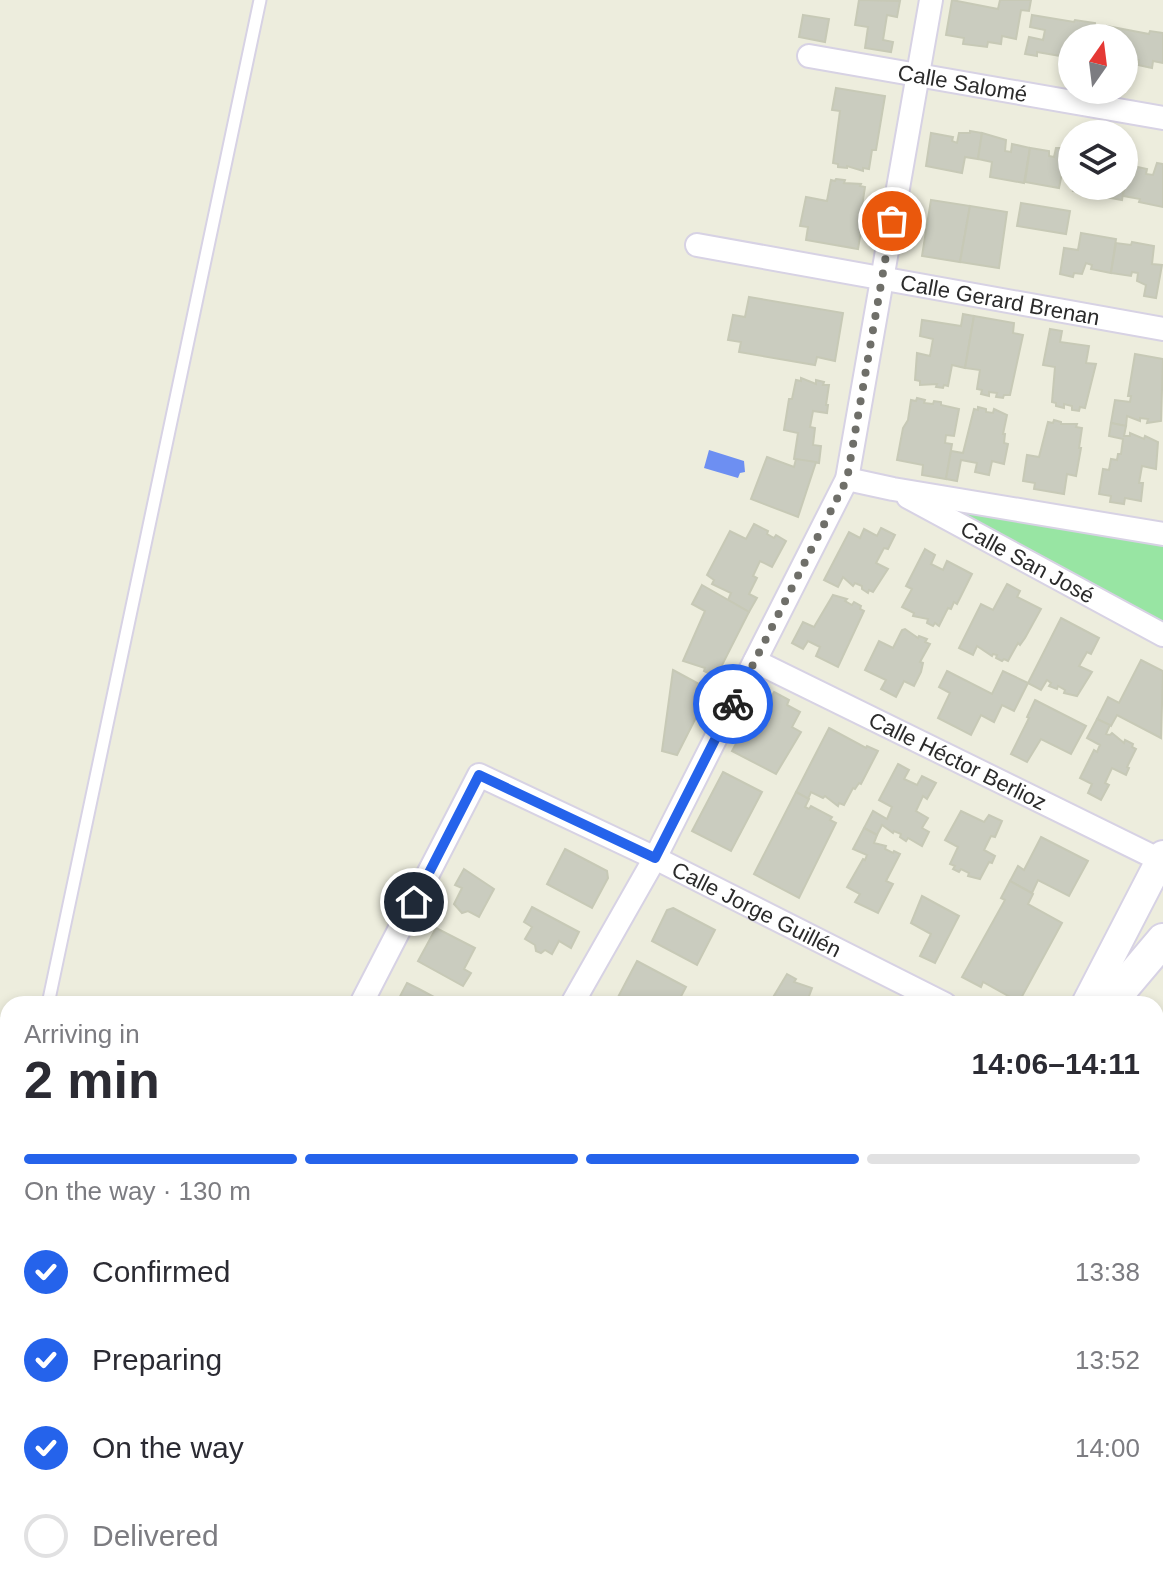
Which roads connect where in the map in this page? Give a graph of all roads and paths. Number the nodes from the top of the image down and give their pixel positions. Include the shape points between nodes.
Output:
1 (260, 0) edge
2 (931, 0) edge
3 (809, 56) dead end
4 (917, 75) junction
5 (1163, 118) edge
6 (697, 245) dead end
7 (882, 279) junction
8 (1163, 329) edge
9 (847, 479) junction
10 (893, 489) junction
11 (1163, 534) edge
12 (1163, 635) edge
13 (755, 661) junction
14 (655, 858) junction
15 (1162, 858) edge
16 (1163, 940) edge
17 (50, 996) edge
18 (365, 996) edge
19 (577, 996) edge
20 (929, 996) edge
21 (1090, 996) edge
22 (1116, 996) edge

1 - 17 lane
2 - 4 street
3 - 4 street, Calle Salomé
4 - 5 street, Calle Salomé
4 - 7 street
6 - 7 street, Calle Gerard Brenan
7 - 8 street, Calle Gerard Brenan
7 - 9 street
9 - 10 street, Calle San José
9 - 13 street
10 - 11 street, Calle San José
10 - 12 street, Calle San José
13 - 14 street
13 - 15 street, Calle Héctor Berlioz
14 - 18 street, Calle Jorge Guillén via 479,775
14 - 19 street
14 - 20 street, Calle Jorge Guillén
15 - 21 street
16 - 22 main road

